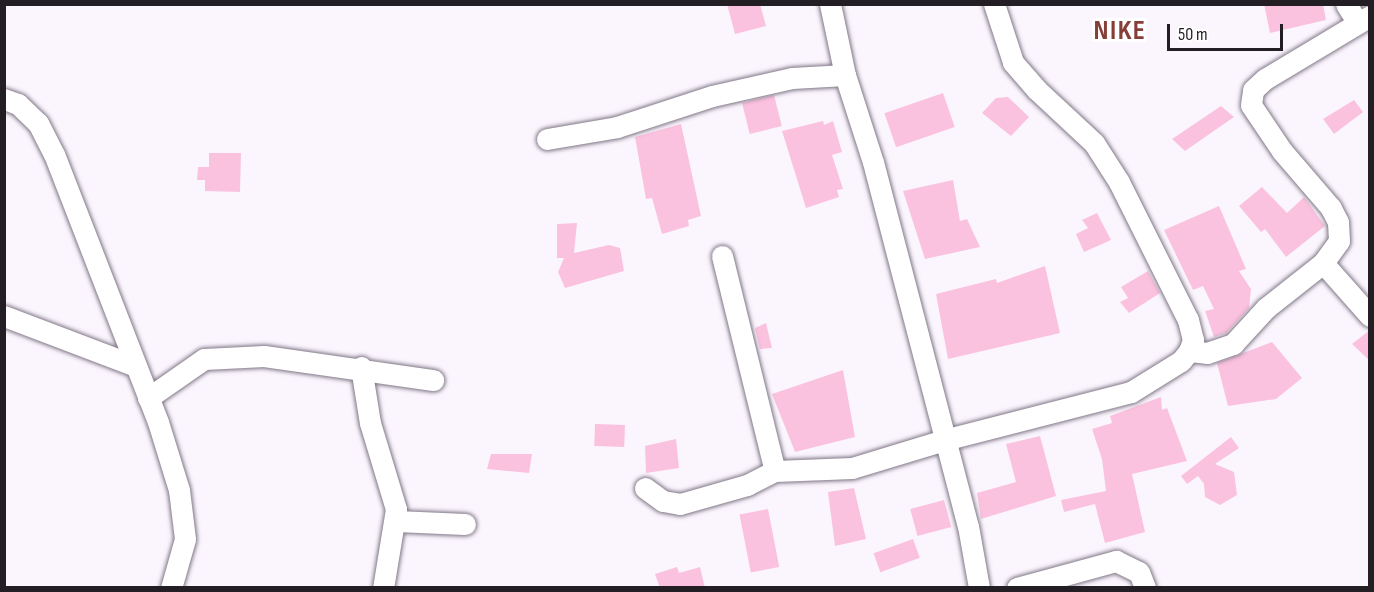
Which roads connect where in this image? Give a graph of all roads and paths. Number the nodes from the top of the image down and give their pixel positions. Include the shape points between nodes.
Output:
1 (830, 4) edge
2 (994, 4) edge
3 (1346, 4) edge
4 (1364, 20) edge
5 (845, 75) junction
6 (4, 99) edge
7 (547, 139) dead end
8 (722, 256) dead end
9 (1323, 263) junction
10 (4, 316) edge
11 (1370, 316) edge
12 (1190, 351) junction
13 (133, 365) junction
14 (361, 367) junction
15 (433, 380) dead end
16 (148, 398) junction
17 (944, 440) junction
18 (775, 471) junction
19 (645, 488) dead end
20 (396, 521) junction
21 (465, 524) dead end
22 (171, 588) edge
23 (383, 588) edge
24 (979, 588) edge
25 (1017, 588) edge
26 (1145, 588) edge

1 - 5 street
2 - 12 street via 1013,62 1094,143 1119,182 1188,320 1193,340
3 - 4 street
4 - 9 street via 1253,90 1251,105 1262,125 1315,187 1338,222 1339,241
5 - 7 street via 792,78 712,96 617,127
5 - 17 street via 873,162
6 - 13 street via 18,104 38,123 54,154
8 - 18 street
9 - 11 street
9 - 12 street via 1266,308 1233,344 1207,353
10 - 13 street
12 - 17 street via 1131,392
13 - 16 street
14 - 15 street
14 - 16 street via 264,356 204,359
14 - 20 street via 370,423 396,509
16 - 22 street via 179,490 185,539
17 - 18 street via 852,468
17 - 24 street via 968,526
18 - 19 street via 747,485 680,504 663,501
20 - 21 street
20 - 23 street
25 - 26 street via 1116,561 1139,572

